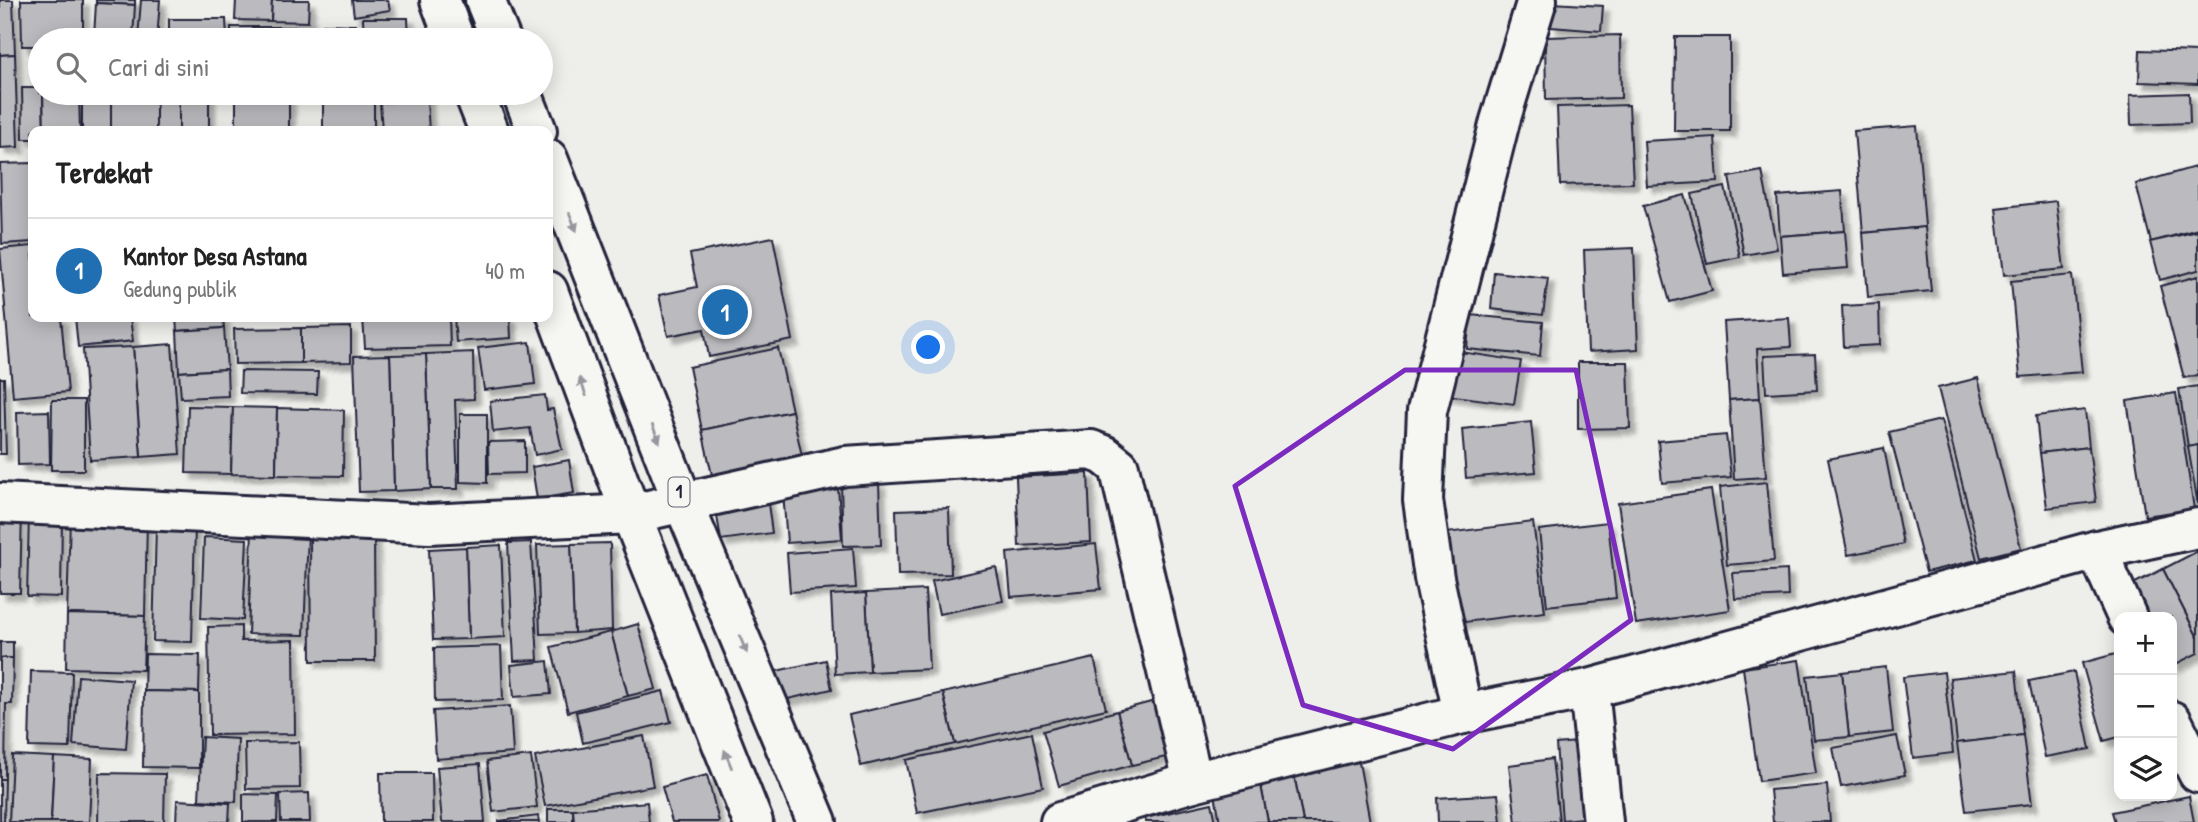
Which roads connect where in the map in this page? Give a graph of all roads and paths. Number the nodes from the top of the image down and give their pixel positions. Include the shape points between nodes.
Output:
1 (440, 0) edge
2 (485, 0) edge
3 (1537, 0) edge
4 (450, 28) edge
5 (496, 28) edge
6 (479, 105) edge
7 (527, 105) edge
8 (487, 126) edge
9 (535, 126) edge
10 (553, 172) edge
11 (553, 304) edge
12 (682, 500) junction
13 (0, 503) edge
14 (631, 514) junction
15 (2198, 528) edge
16 (2097, 550) junction
17 (2125, 612) edge
18 (1589, 689) junction
19 (1463, 714) junction
20 (2177, 731) edge
21 (2198, 773) edge
22 (1193, 782) junction
23 (753, 822) edge
24 (817, 822) edge
25 (1060, 822) edge
26 (1603, 822) edge

1 - 4 main road
2 - 5 main road
3 - 19 main road via 1500,121 1427,411 1423,500 1434,578
6 - 8 main road
7 - 9 main road
10 -> 12 main road, 1
14 -> 11 main road
12 - 14 main road
12 - 22 main road via 845,466 1076,449 1104,455 1119,467
12 -> 24 main road, 1
13 - 14 main road via 429,524
23 -> 14 main road
15 - 16 main road
16 - 17 main road
16 - 18 main road
18 - 19 main road
18 - 26 main road
19 - 22 main road
20 - 21 main road
22 - 25 main road

